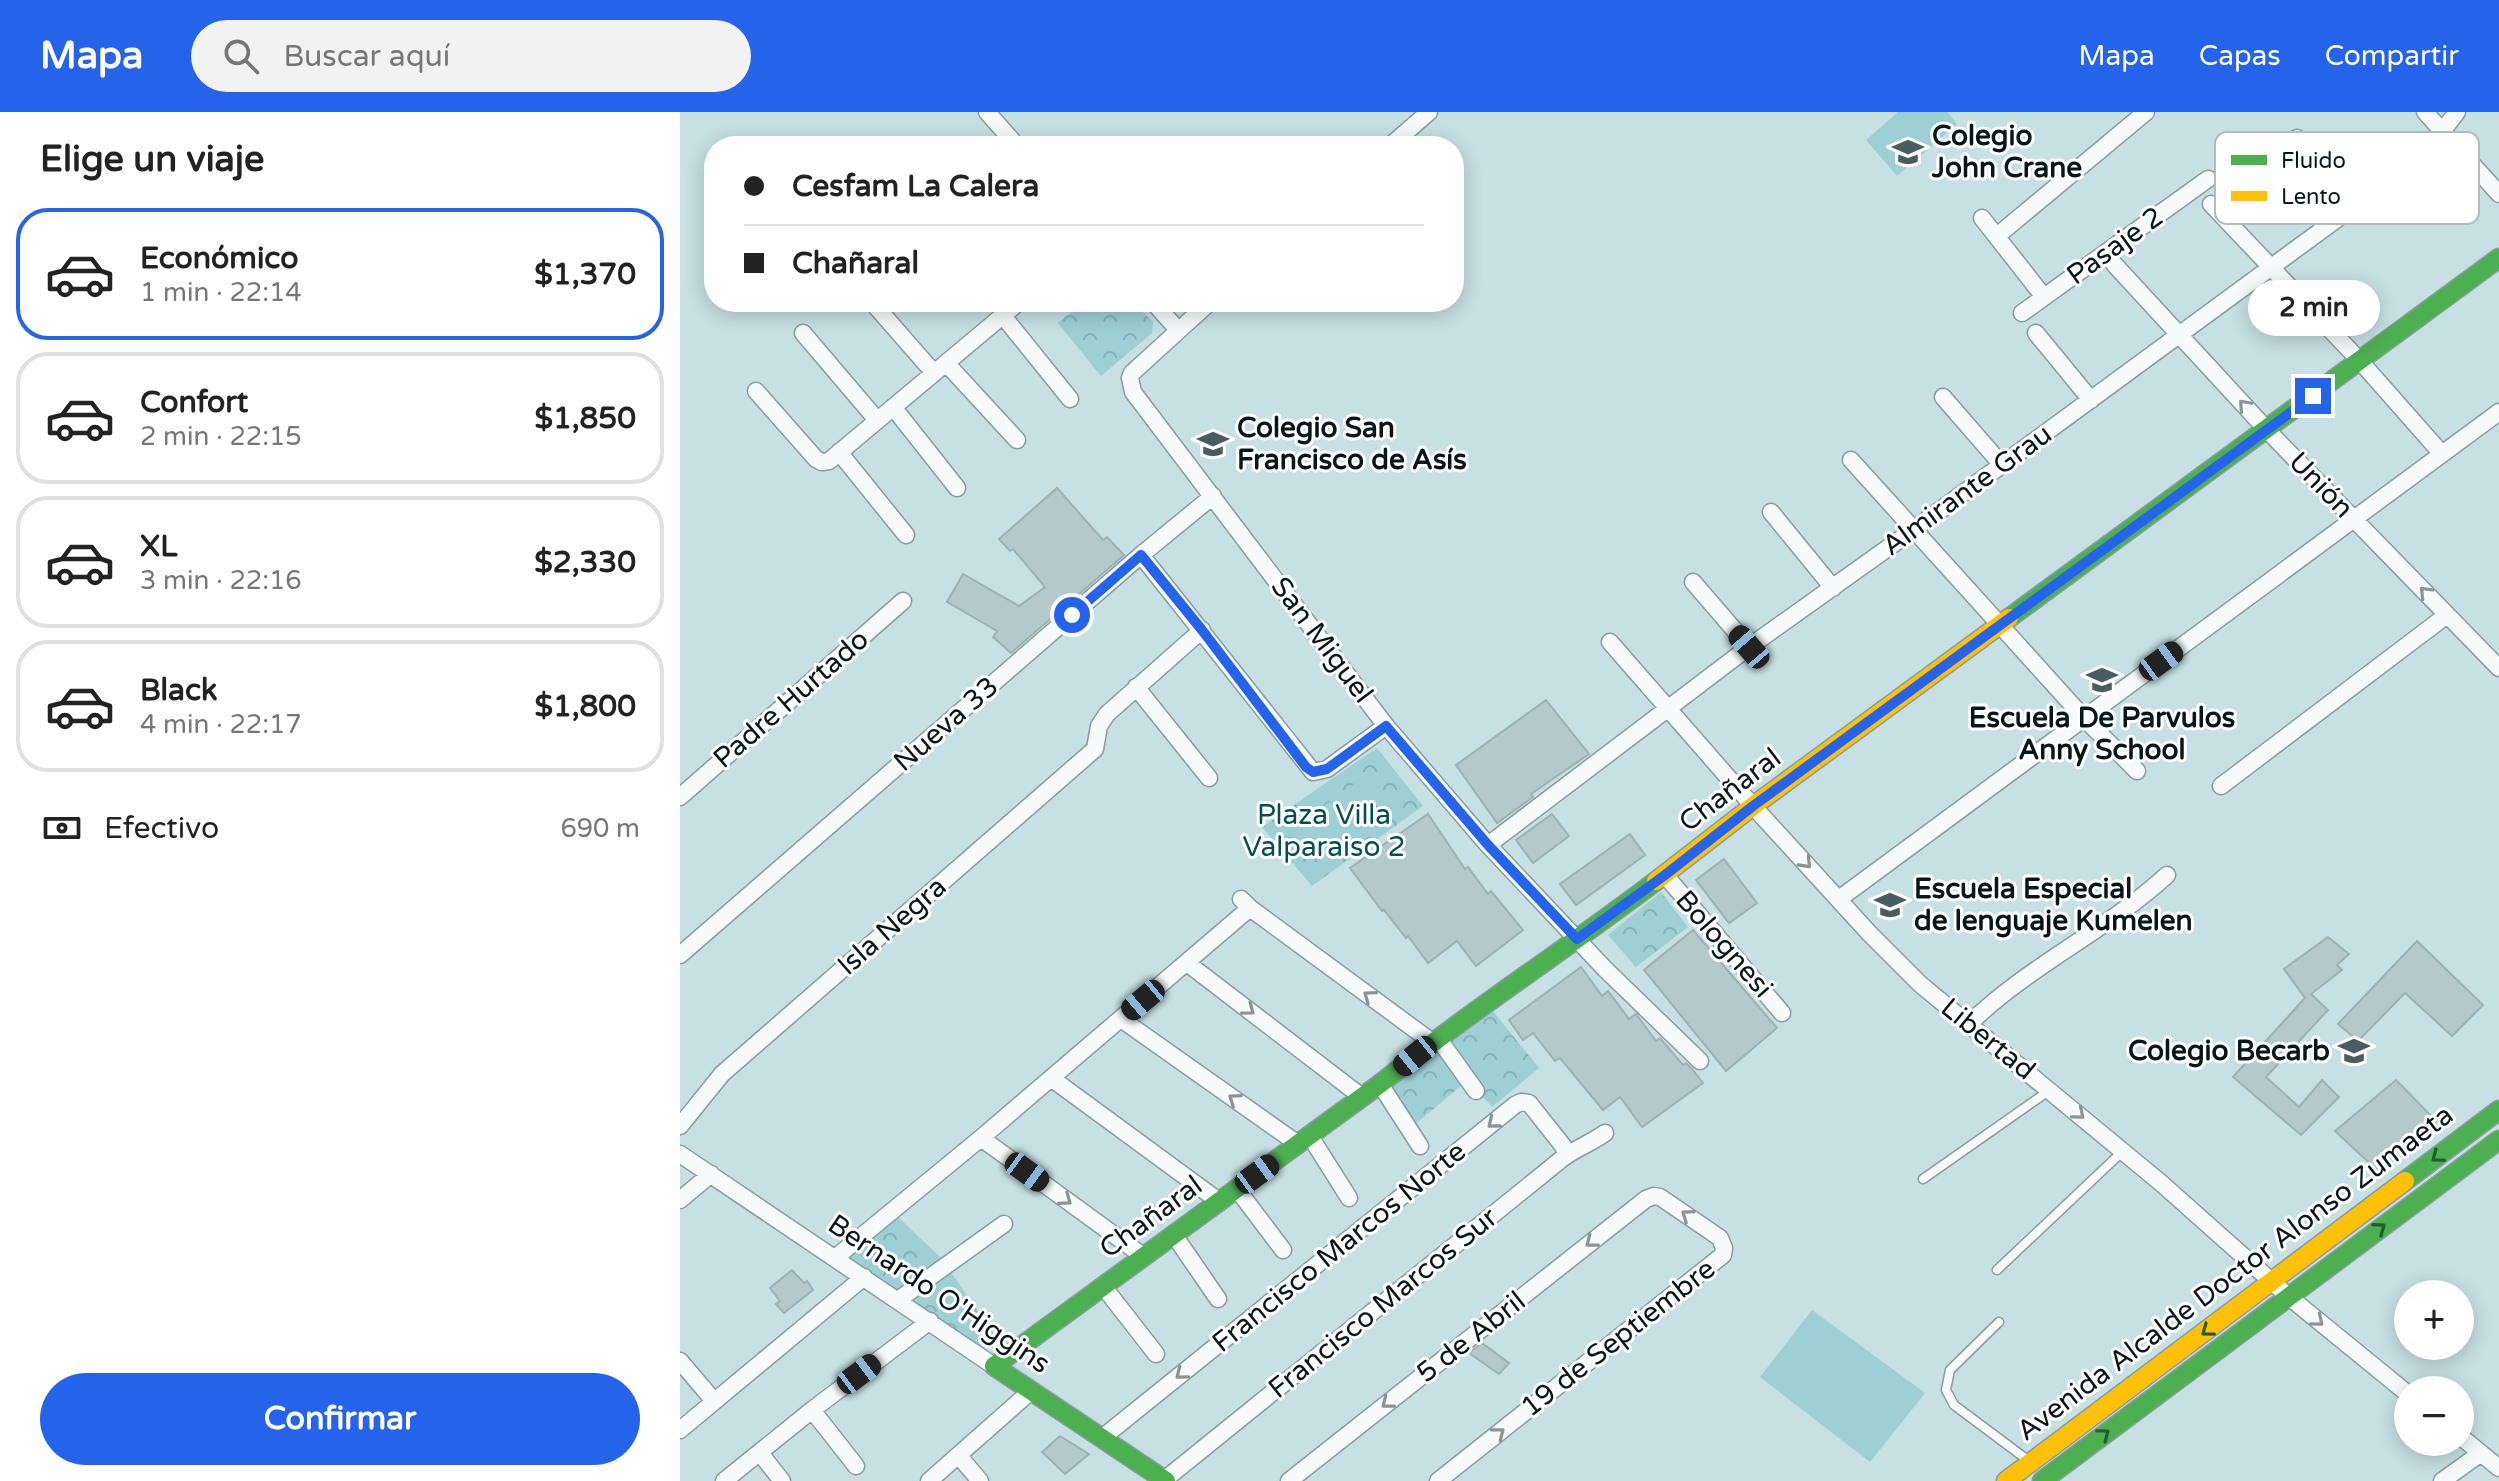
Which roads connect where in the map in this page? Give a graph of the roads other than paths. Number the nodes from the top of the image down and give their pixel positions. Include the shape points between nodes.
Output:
1 (987, 112) edge
2 (1429, 112) edge
3 (2146, 112) edge
4 (2425, 112) edge
5 (2457, 112) edge
6 (2442, 131) joint
7 (1008, 136) edge
8 (1401, 136) edge
9 (2479, 172) edge
10 (2208, 179) dead end
11 (2499, 194) edge
12 (2211, 204) dead end
13 (2215, 208) edge
14 (1982, 218) dead end
15 (2229, 224) edge
16 (2329, 224) edge
17 (1997, 236) junction
18 (2499, 258) edge
19 (2114, 264) dead end
20 (2269, 267) junction
21 (2044, 297) junction
22 (882, 312) edge
23 (1008, 312) edge
24 (1162, 312) edge
25 (1199, 312) edge
26 (2022, 313) dead end
27 (1003, 316) junction
28 (1178, 330) junction
29 (803, 333) dead end
30 (2036, 333) dead end
31 (2180, 334) junction
32 (2360, 361) junction
33 (940, 368) junction
34 (756, 391) dead end
35 (1943, 397) dead end
36 (1070, 399) dead end
37 (2091, 400) junction
38 (893, 407) junction
39 (2499, 412) edge
40 (877, 420) junction
41 (2267, 430) junction
42 (1017, 440) dead end
43 (2442, 454) junction
44 (834, 456) junction
45 (1851, 460) dead end
46 (2002, 465) junction
47 (957, 488) dead end
48 (1213, 496) junction
49 (1771, 512) dead end
50 (2354, 519) junction
51 (1913, 530) junction
52 (906, 535) dead end
53 (1141, 555) junction
54 (1693, 582) dead end
55 (1833, 588) junction
56 (903, 601) dead end
57 (2447, 615) junction
58 (2001, 624) junction
59 (1202, 630) junction
60 (1610, 642) dead end
61 (1749, 647) junction
62 (2499, 668) edge
63 (1136, 687) junction
64 (1669, 709) junction
65 (2084, 718) junction
66 (1386, 726) junction
67 (2137, 771) dead end
68 (1209, 778) dead end
69 (2221, 786) dead end
70 (680, 797) edge
71 (1753, 806) junction
72 (1488, 845) junction
73 (1665, 875) junction
74 (2167, 875) dead end
75 (1839, 899) junction
76 (1577, 939) junction
77 (680, 955) edge
78 (1187, 963) junction
79 (1782, 1013) dead end
80 (1121, 1019) junction
81 (1969, 1024) junction
82 (1435, 1040) junction
83 (1700, 1061) dead end
84 (1051, 1078) junction
85 (1380, 1084) junction
86 (2050, 1090) junction
87 (1476, 1091) dead end
88 (1362, 1097) junction
89 (2499, 1110) edge
90 (680, 1126) edge
91 (1605, 1133) dead end
92 (981, 1138) junction
93 (1304, 1140) junction
94 (2499, 1140) edge
95 (1420, 1146) dead end
96 (2123, 1151) junction
97 (1566, 1153) junction
98 (680, 1154) edge
99 (711, 1174) junction
100 (1923, 1179) dead end
101 (1237, 1189) junction
102 (1654, 1196) joint
103 (1349, 1198) dead end
104 (680, 1200) edge
105 (1220, 1202) junction
106 (1004, 1224) dead end
107 (1174, 1235) junction
108 (1283, 1250) dead end
109 (1143, 1256) junction
110 (835, 1258) junction
111 (1997, 1270) dead end
112 (864, 1277) junction
113 (2272, 1282) junction
114 (1103, 1286) junction
115 (2288, 1296) junction
116 (1218, 1299) dead end
117 (898, 1300) junction
118 (930, 1321) junction
119 (1999, 1322) dead end
120 (1156, 1354) dead end
121 (680, 1361) edge
122 (994, 1366) junction
123 (2394, 1383) edge
124 (1031, 1391) junction
125 (714, 1401) junction
126 (812, 1410) junction
127 (680, 1430) edge
128 (1102, 1438) junction
129 (2474, 1447) edge
130 (760, 1453) junction
131 (2481, 1453) junction
132 (959, 1456) junction
133 (2030, 1463) junction
134 (856, 1466) dead end
135 (2499, 1468) edge
136 (724, 1481) edge
137 (782, 1481) edge
138 (929, 1481) edge
139 (980, 1481) edge
140 (1164, 1481) edge
141 (1289, 1481) edge
142 (1438, 1481) edge
143 (2006, 1481) edge
144 (2042, 1481) edge
145 (2442, 1481) edge

1 - 7 street
2 - 8 street
3 - 17 street
4 - 6 street
5 - 6 street, Almirante Grau
9 - 11 street
10 - 21 street, Pasaje 2
12 - 13 street
14 - 17 street
15 - 20 street
16 - 20 street, Almirante Grau
17 - 21 street
18 - 32 street, Chañaral
19 - 31 street, Unión
20 - 31 street, Almirante Grau
20 - 32 street
21 - 26 street, Pasaje 2
22 - 33 street
23 - 27 street
24 - 28 street
25 - 28 street
27 - 33 street
27 - 36 street
28 - 48 street, San Miguel via 1130,378 1133,392
29 - 40 street
30 - 37 street
31 - 37 street, Almirante Grau
41 -> 31 street, Unión
32 - 41 street, Chañaral
32 - 43 street
33 - 38 street
33 - 42 street
34 - 44 street via 816,459
35 - 46 street
37 - 46 street, Almirante Grau
38 - 40 street
38 - 47 street
39 - 43 street
40 - 44 street
41 - 50 street, Unión
41 - 58 street, Chañaral
43 - 50 street
44 - 52 street
45 - 51 street
46 - 51 street, Almirante Grau
48 - 53 street, Nueva 33
48 - 66 street, San Miguel
49 - 55 street
57 -> 50 street, Unión
50 - 65 street
51 - 55 street, Almirante Grau
51 - 58 street
53 - 59 street
53 - 77 street, Nueva 33
54 - 61 street
55 - 61 street, Almirante Grau
56 - 70 street, Padre Hurtado
57 - 62 street, Unión
57 - 69 street
58 - 65 street
58 - 71 street, Chañaral
59 - 63 street, Isla Negra
59 - 66 street via 1313,772 1327,769
60 - 64 street, Libertad
61 - 64 street, Almirante Grau
63 - 68 street
63 - 90 street, Isla Negra via 1099,726 1095,749 722,1074
64 - 71 street, Libertad
64 - 72 street, Almirante Grau
65 - 67 street
65 - 75 street
66 - 72 street, San Miguel
71 - 73 street, Chañaral
71 -> 75 street, Libertad
72 - 76 street, San Miguel
73 - 76 street, Chañaral
73 - 79 street, Bolognesi
74 - 81 street via 1995,998
75 - 81 street, Libertad via 1920,984
76 - 82 street, Chañaral
76 - 83 street, San Miguel
78 - 80 street
82 -> 78 street via 1246,903
78 -> 88 street
80 - 84 street
93 -> 80 street
81 - 86 street, Libertad
82 - 85 street, Chañaral
82 - 87 street
84 - 92 street
84 - 105 street
85 - 88 street, Chañaral
85 - 95 street
86 -> 96 street, Libertad
86 - 100 lane
88 - 93 street, Chañaral
89 -> 113 street, Avenida Alcalde Doctor Alonso Zumaeta
91 - 97 street, Francisco Marcos Sur
92 -> 109 street
92 - 110 street
93 - 101 street, Chañaral
93 - 103 street
115 -> 94 street, Avenida Alcalde Doctor Alonso Zumaeta
96 - 111 lane
96 - 113 street, Libertad
97 -> 128 street, Francisco Marcos Norte via 1529,1103 1515,1105
97 - 140 street, Francisco Marcos Sur
98 - 99 street, Bernardo O'Higgins
99 - 104 street
99 - 110 street, Bernardo O'Higgins
101 - 105 street, Chañaral
101 - 108 street
102 -> 141 street, 5 de Abril
142 -> 102 street, 19 de Septiembre via 1723,1255 1720,1238
105 - 107 street, Chañaral
106 - 117 street
107 - 109 street, Chañaral
107 - 116 street
109 - 114 street, Chañaral
110 - 112 street, Bernardo O'Higgins
112 - 117 street, Bernardo O'Higgins
112 - 125 street
113 - 115 street, Libertad
113 -> 133 street, Avenida Alcalde Doctor Alonso Zumaeta
114 - 120 street
114 - 122 street, Chañaral
115 -> 123 street, Libertad
144 -> 115 street, Avenida Alcalde Doctor Alonso Zumaeta
117 - 118 street, Bernardo O'Higgins
118 - 122 street, Bernardo O'Higgins
118 - 126 street
119 - 133 lane via 1950,1370 1946,1390 1954,1405
121 - 125 street
122 - 124 street, Bernardo O'Higgins
124 - 128 street, Bernardo O'Higgins
124 - 132 street
125 - 127 street
126 - 130 street
126 - 134 street
128 - 140 street, Bernardo O'Higgins
129 - 131 street
130 - 136 street
130 - 137 street
131 - 135 street
131 - 145 street
132 - 138 street
132 - 139 street
133 - 143 street, Avenida Alcalde Doctor Alonso Zumaeta

